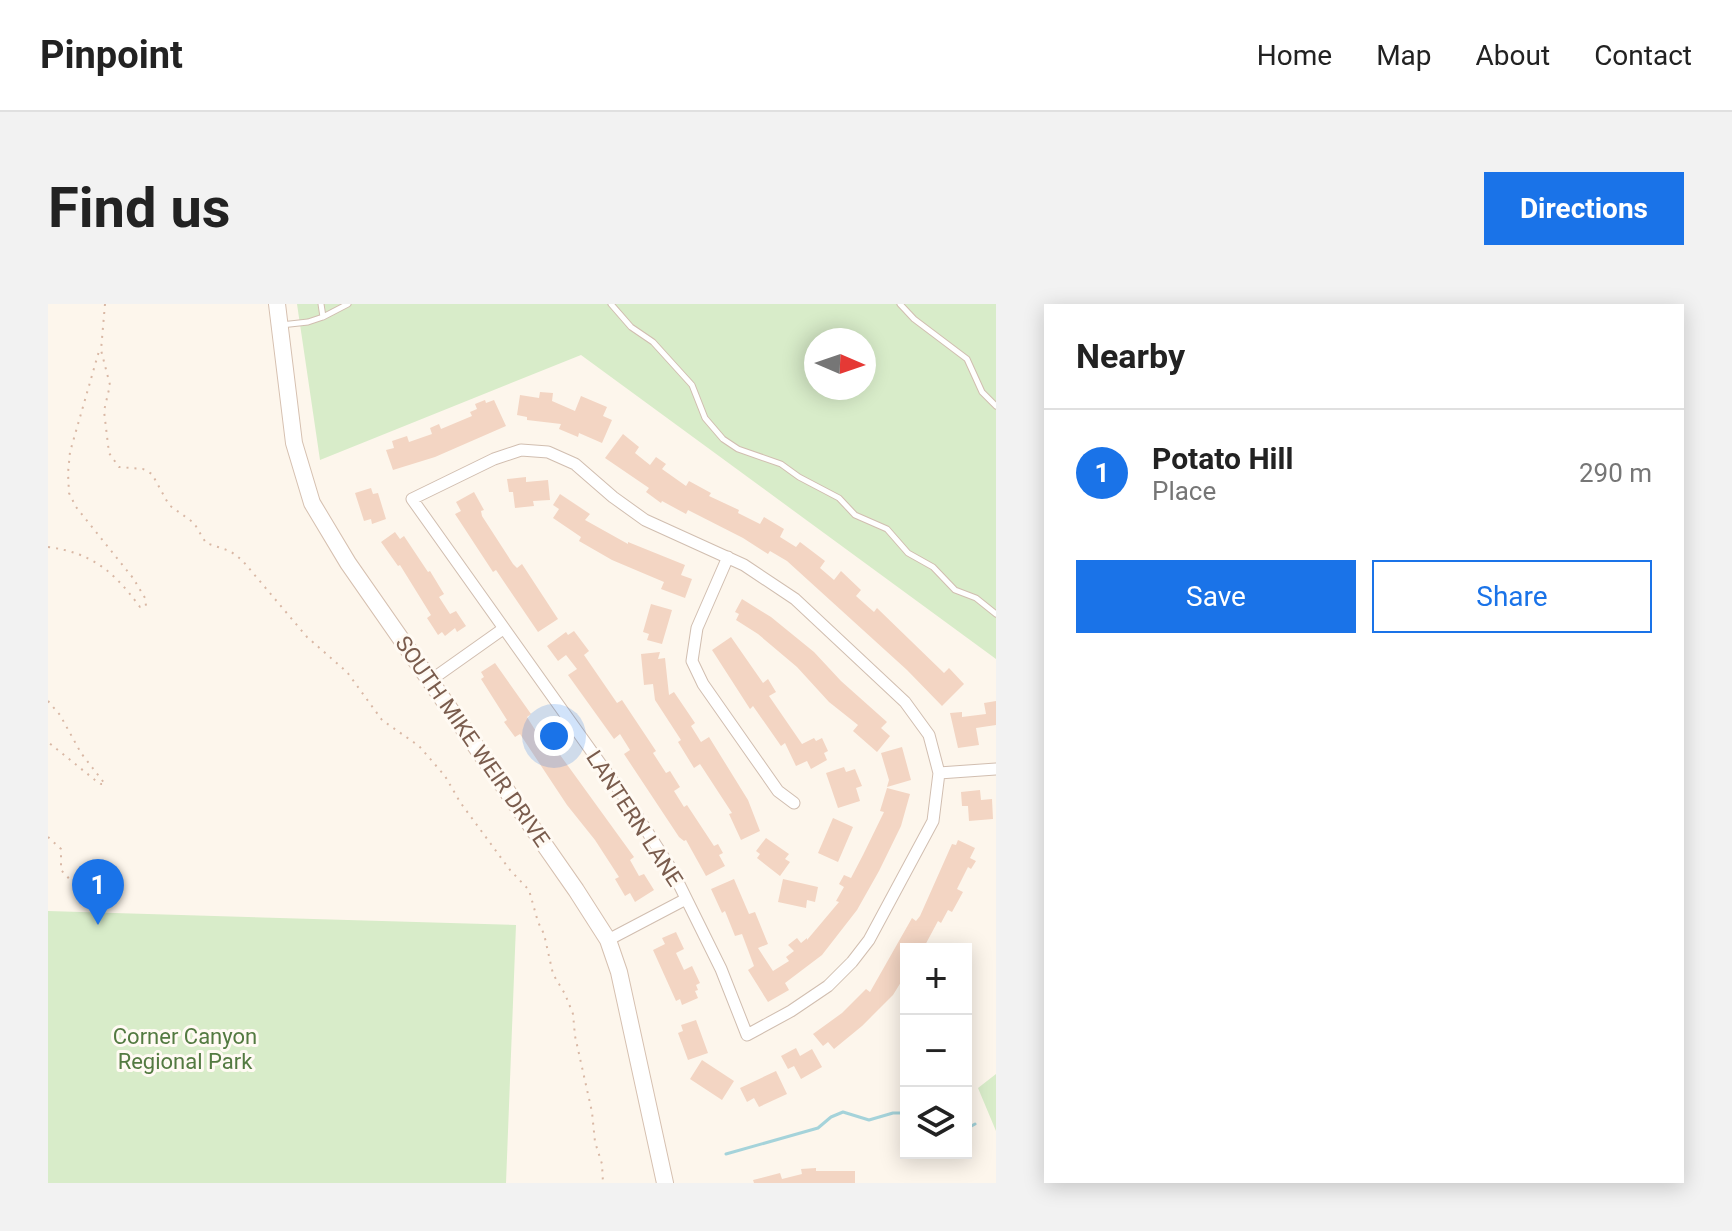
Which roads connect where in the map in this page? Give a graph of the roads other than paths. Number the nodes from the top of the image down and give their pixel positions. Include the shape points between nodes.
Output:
1 (277, 304) edge
2 (321, 304) edge
3 (348, 304) edge
4 (611, 304) edge
5 (900, 304) edge
6 (323, 317) junction
7 (279, 326) junction
8 (996, 406) edge
9 (728, 557) junction
10 (996, 614) edge
11 (503, 629) junction
12 (431, 680) junction
13 (996, 769) edge
14 (939, 773) junction
15 (794, 803) dead end
16 (686, 899) junction
17 (608, 940) junction
18 (665, 1183) edge

1 - 7 street, SOUTH MIKE WEIR DRIVE
2 - 6 lane
3 - 6 lane
4 - 10 lane via 692,385 705,418 723,439 781,464 839,498 855,515 887,529 955,590
5 - 8 lane via 967,359 982,392
6 - 7 lane
7 - 12 street, SOUTH MIKE WEIR DRIVE via 294,443 312,503
9 - 11 street, LANTERN LANE via 645,520 575,464 548,452 507,454 412,499
9 - 14 street via 795,599 905,702 929,735
9 - 15 street via 697,628 692,661 778,791
11 - 12 street
11 - 16 street, LANTERN LANE via 634,811
12 - 17 street, SOUTH MIKE WEIR DRIVE
13 - 14 street
14 - 16 street, LANTERN LANE via 933,821 869,940 828,986 747,1035
16 - 17 street
17 - 18 street, SOUTH MIKE WEIR DRIVE

